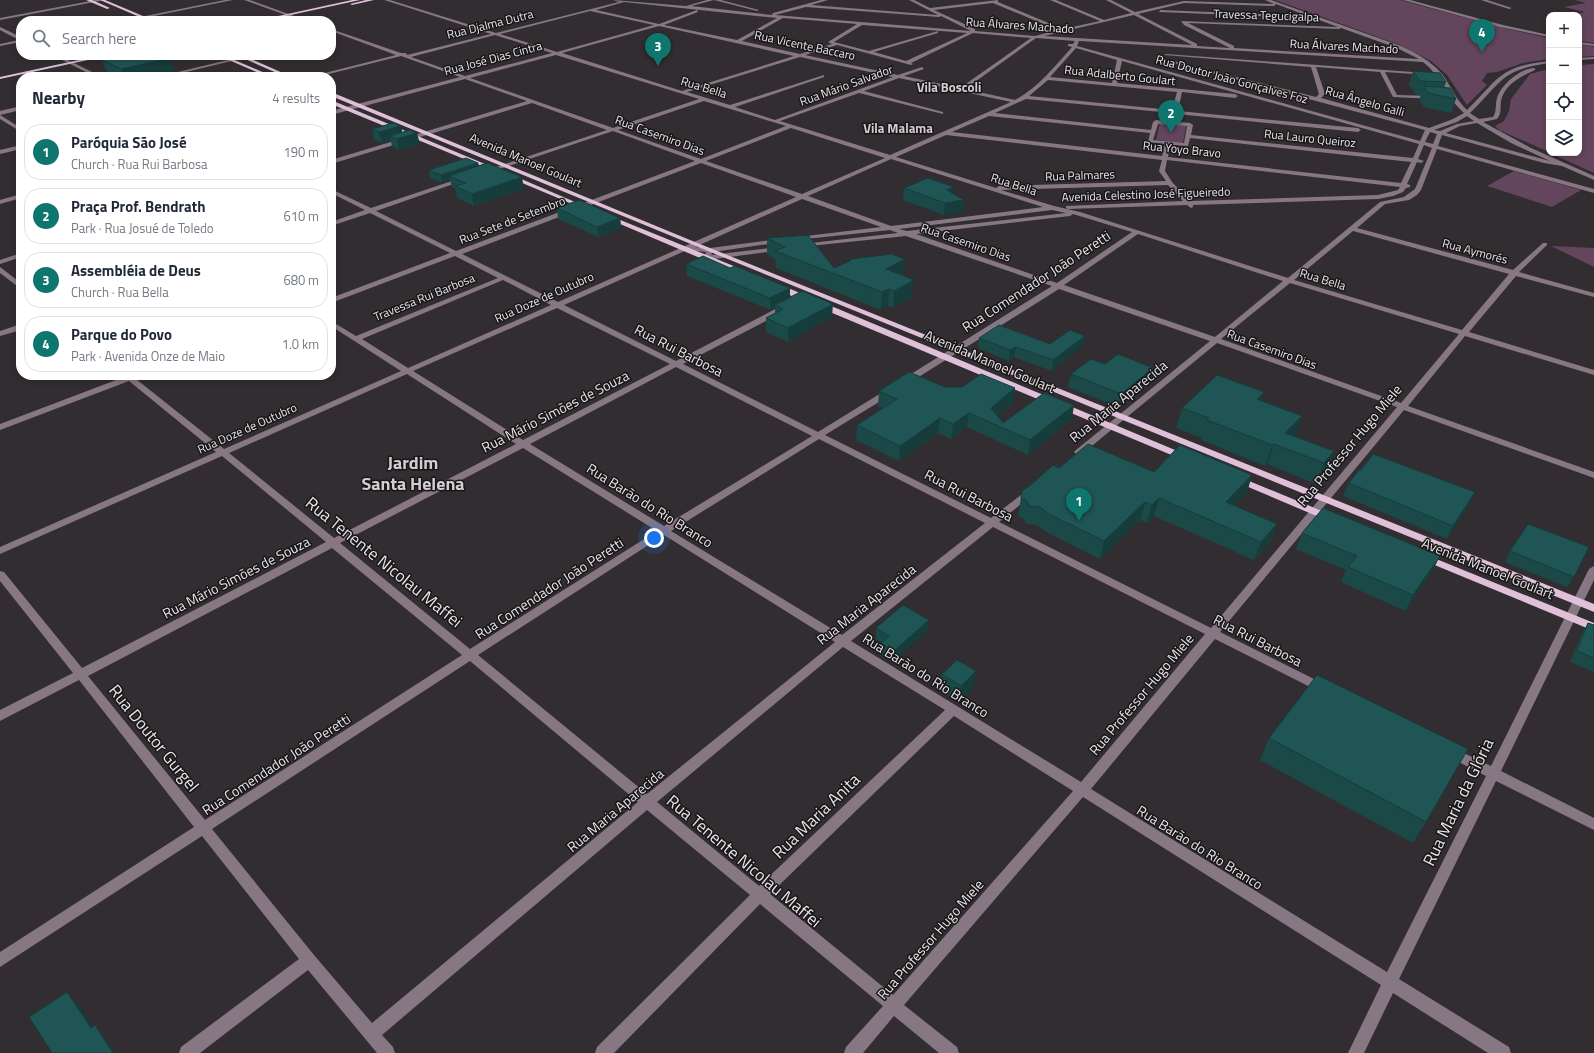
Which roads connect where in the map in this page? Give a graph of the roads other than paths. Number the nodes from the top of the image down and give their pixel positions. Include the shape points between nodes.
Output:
1 (102, 0) edge
2 (231, 0) edge
3 (246, 0) edge
4 (358, 0) edge
5 (372, 0) edge
6 (386, 0) edge
7 (615, 0) edge
8 (712, 0) edge
9 (716, 0) edge
10 (826, 0) edge
11 (911, 0) edge
12 (1003, 0) edge
13 (1052, 0) edge
14 (1108, 0) edge
15 (1267, 0) edge
16 (1405, 0) edge
17 (1483, 0) edge
18 (1541, 0) edge
19 (90, 1) edge
20 (624, 1) junction
21 (991, 1) edge
22 (1548, 2) dead end
23 (1282, 5) junction
24 (806, 6) junction
25 (682, 8) junction
26 (1510, 8) dead end
27 (930, 9) junction
28 (1150, 9) junction
29 (112, 10) dead end
30 (590, 10) junction
31 (699, 10) junction
32 (1160, 11) junction
33 (1132, 13) junction
34 (288, 15) junction
35 (773, 15) junction
36 (141, 16) edge
37 (148, 16) edge
38 (283, 16) edge
39 (298, 16) edge
40 (945, 16) junction
41 (782, 17) junction
42 (1172, 17) dead end
43 (1318, 18) junction
44 (0, 19) edge
45 (1102, 20) junction
46 (1177, 20) dead end
47 (1183, 22) junction
48 (860, 24) junction
49 (660, 25) junction
50 (0, 28) edge
51 (1349, 28) junction
52 (942, 30) junction
53 (1063, 31) junction
54 (336, 32) edge
55 (972, 32) junction
56 (496, 34) junction
57 (346, 35) junction
58 (1546, 35) edge
59 (16, 37) edge
60 (336, 37) edge
61 (1035, 37) junction
62 (1077, 40) junction
63 (16, 41) edge
64 (738, 41) junction
65 (1582, 43) edge
66 (836, 44) junction
67 (0, 45) edge
68 (1594, 45) edge
69 (1075, 46) junction
70 (1198, 47) junction
71 (1236, 49) junction
72 (1159, 52) junction
73 (556, 53) junction
74 (867, 53) junction
75 (407, 55) junction
76 (803, 55) junction
77 (1594, 58) edge
78 (1120, 59) junction
79 (1582, 59) edge
80 (64, 60) edge
81 (75, 60) edge
82 (80, 60) edge
83 (231, 60) joint
84 (249, 60) edge
85 (1425, 61) junction
86 (1594, 61) edge
87 (68, 62) junction
88 (1546, 62) edge
89 (1582, 62) edge
90 (906, 63) junction
91 (1313, 66) junction
92 (1546, 67) edge
93 (1153, 69) junction
94 (1382, 71) junction
95 (26, 72) edge
96 (89, 72) edge
97 (180, 72) edge
98 (260, 72) edge
99 (278, 72) edge
100 (333, 72) edge
101 (0, 74) edge
102 (16, 74) edge
103 (1440, 75) junction
104 (822, 76) dead end
105 (899, 76) junction
106 (466, 77) junction
107 (0, 78) edge
108 (1046, 78) junction
109 (1114, 84) junction
110 (961, 90) junction
111 (859, 91) junction
112 (1180, 91) junction
113 (683, 92) junction
114 (336, 96) edge
115 (1025, 97) junction
116 (704, 99) junction
117 (1263, 99) junction
118 (1317, 99) junction
119 (1441, 99) edge
120 (1449, 100) edge
121 (1456, 100) junction
122 (534, 101) junction
123 (1016, 102) junction
124 (336, 104) edge
125 (359, 106) junction
126 (730, 107) junction
127 (16, 109) edge
128 (348, 109) junction
129 (1174, 111) junction
130 (336, 112) edge
131 (0, 113) edge
132 (941, 113) dead end
133 (1466, 113) junction
134 (987, 114) junction
135 (0, 117) edge
136 (776, 121) junction
137 (1479, 122) junction
138 (1171, 124) junction
139 (792, 126) junction
140 (16, 127) edge
141 (613, 130) junction
142 (1428, 130) junction
143 (1153, 132) junction
144 (428, 133) junction
145 (1386, 133) junction
146 (1440, 133) junction
147 (943, 134) junction
148 (1188, 136) junction
149 (414, 137) junction
150 (1168, 143) junction
151 (1422, 143) junction
152 (1434, 147) junction
153 (16, 148) edge
154 (0, 152) edge
155 (890, 157) junction
156 (1165, 158) junction
157 (336, 160) edge
158 (1415, 160) junction
159 (700, 161) junction
160 (1429, 162) junction
161 (504, 165) junction
162 (1566, 165) junction
163 (493, 169) junction
164 (478, 174) edge
165 (471, 176) edge
166 (1594, 178) edge
167 (1170, 183) junction
168 (1403, 185) junction
169 (1419, 187) junction
170 (991, 188) junction
171 (1594, 191) edge
172 (336, 194) edge
173 (801, 196) junction
174 (16, 197) edge
175 (0, 202) edge
176 (593, 202) junction
177 (1188, 203) junction
178 (1383, 203) junction
179 (581, 206) junction
180 (1053, 208) junction
181 (1194, 209) junction
182 (369, 211) junction
183 (1078, 213) junction
184 (336, 222) edge
185 (890, 228) junction
186 (1350, 228) junction
187 (1136, 233) junction
188 (906, 234) junction
189 (792, 240) edge
190 (784, 241) edge
191 (694, 244) junction
192 (1545, 244) dead end
193 (684, 248) junction
194 (784, 248) edge
195 (792, 248) edge
196 (710, 250) junction
197 (456, 254) junction
198 (724, 256) junction
199 (16, 257) edge
200 (707, 258) junction
201 (0, 262) edge
202 (0, 269) edge
203 (1514, 273) junction
204 (750, 275) edge
205 (503, 278) junction
206 (1288, 280) junction
207 (16, 282) edge
208 (770, 284) edge
209 (1058, 286) junction
210 (1594, 295) edge
211 (804, 298) junction
212 (336, 299) edge
213 (556, 304) junction
214 (336, 327) edge
215 (16, 329) edge
216 (0, 334) edge
217 (1463, 334) junction
218 (355, 338) junction
219 (1216, 340) junction
220 (956, 349) junction
221 (944, 357) junction
222 (676, 364) junction
223 (406, 371) junction
224 (1594, 373) edge
225 (121, 380) edge
226 (136, 380) edge
227 (1402, 407) junction
228 (1123, 417) junction
229 (0, 427) edge
230 (1110, 427) junction
231 (819, 436) junction
232 (522, 444) junction
233 (222, 452) junction
234 (1190, 460) edge
235 (1067, 462) edge
236 (1227, 475) edge
237 (1594, 475) edge
238 (1036, 488) edge
239 (1325, 499) junction
240 (1315, 512) junction
241 (1340, 522) edge
242 (993, 523) junction
243 (664, 531) junction
244 (332, 543) junction
245 (0, 551) edge
246 (1412, 552) edge
247 (1594, 569) edge
248 (0, 574) edge
249 (1578, 602) junction
250 (1594, 608) edge
251 (1571, 618) junction
252 (1594, 627) edge
253 (1213, 633) junction
254 (843, 641) junction
255 (470, 655) junction
256 (80, 674) junction
257 (1332, 692) edge
258 (953, 709) junction
259 (0, 716) edge
260 (1444, 748) edge
261 (1493, 773) junction
262 (1082, 790) junction
263 (647, 802) junction
264 (1594, 824) edge
265 (203, 828) junction
266 (760, 895) junction
267 (0, 960) edge
268 (309, 960) junction
269 (1389, 983) junction
270 (893, 1006) junction
271 (372, 1034) junction
272 (187, 1053) edge
273 (387, 1053) edge
274 (603, 1053) edge
275 (852, 1053) edge
276 (951, 1053) edge
277 (1356, 1053) edge
278 (1503, 1053) edge

1 - 19 street
1 - 36 main road
2 - 37 street
3 - 34 street
4 - 34 main road
5 - 39 main road
6 - 56 street, Rua Bella
7 - 20 street, Rua Álvares Machado
8 - 25 street
9 - 35 street
10 - 24 street
11 - 27 street
12 - 21 street
13 - 45 street
14 - 33 street
15 - 23 street
16 - 58 street
17 - 26 street
18 - 22 street
19 - 29 main road
19 - 44 street
20 - 25 street, Rua Álvares Machado
20 - 30 street, Rua Djalma Dutra
21 - 27 street
21 - 53 street
23 - 28 street via 1184,2
23 - 43 street
24 - 35 street
24 - 40 street
25 - 31 street, Rua Álvares Machado
27 - 40 street
28 - 32 street
28 - 33 street
30 - 49 street, Rua Vicente Baccaro
30 - 56 street, Rua Djalma Dutra
31 - 35 street, Rua Álvares Machado
31 - 49 street, Rua José Dias Cintra
32 - 42 street
32 - 43 street
33 - 45 street
33 - 70 street
34 - 38 main road
35 - 41 street, Rua Álvares Machado
40 - 55 street via 970,28
41 - 48 street, Rua Álvares Machado
41 - 64 street
43 - 51 street
45 - 53 street
46 - 47 street
47 - 51 street, Travessa Tegucigalpa
47 - 71 street
48 - 52 street, Rua Álvares Machado
48 - 66 street via 830,42
49 - 64 street, Rua Vicente Baccaro
49 - 73 street, Rua José Dias Cintra
50 - 59 street
51 - 85 street via 1399,46
52 - 55 street, Rua Álvares Machado
52 - 74 street
53 - 61 street
54 - 57 street, Rua Casemiro Dias
55 - 61 street, Rua Álvares Machado
55 - 90 street
56 - 73 street, Rua Bella
56 - 75 street, Rua Djalma Dutra
57 - 60 street
57 - 75 street, Rua Casemiro Dias
61 - 62 street, Rua Álvares Machado
61 - 69 street, Rua Doutor João Gonçalves Foz
61 - 110 street
62 - 69 street, Rua Doze de Outubro
62 - 72 street, Rua Álvares Machado
63 - 67 street
64 - 76 street, Rua Vicente Baccaro
65 - 68 street
66 - 74 street
66 - 76 street
69 - 78 street, Rua Doutor João Gonçalves Foz
69 - 108 street, Rua Doze de Outubro
70 - 71 street, Rua Álvares Machado
70 - 72 street, Rua Álvares Machado
71 - 85 street, Rua Álvares Machado
72 - 91 street
72 - 93 street
72 - 118 street, Rua Ângelo Galli
73 - 106 street, Rua José Dias Cintra
73 - 113 street, Rua Bella
74 - 90 street
75 - 100 street, Rua Djalma Dutra
75 - 106 street, Rua Casemiro Dias
76 - 105 street, Rua Vicente Baccaro
76 - 113 street
77 - 79 street
78 - 93 street, Rua Doutor João Gonçalves Foz
78 - 109 street
80 - 87 street
81 - 87 main road
82 - 87 main road
83 - 97 street
83 - 98 main road
84 - 99 main road
85 - 103 street
86 - 89 street
87 - 95 main road
87 - 96 street
87 - 101 main road
88 - 133 street via 1511,70
90 - 105 street, Rua Mário Salvador via 922,68
91 - 94 street
91 - 118 street via 1322,94
92 - 137 street via 1525,72 1513,79 1499,99 1498,115
93 - 117 street, Rua Doutor João Gonçalves Foz
94 - 103 street
94 - 119 street via 1396,96
102 - 107 main road
103 - 121 street
104 - 126 street
105 - 110 street, Rua Vicente Baccaro
105 - 111 street, Rua Mário Salvador
106 - 122 street, Rua Casemiro Dias
106 - 125 street, Rua José Dias Cintra
108 - 109 street, Rua Adalberto Goulart
108 - 115 street, Rua Doze de Outubro
109 - 112 street, Rua Adalberto Goulart
110 - 123 street, Rua Vicente Baccaro
111 - 132 street
111 - 136 street, Rua Mário Salvador
112 - 117 street, Rua Adalberto Goulart
112 - 129 street
113 - 116 street, Rua Bella
114 - 125 main road, Avenida Manoel Goulart
115 - 123 street, Rua Doze de Outubro
115 - 129 street
116 - 126 street, Rua Bella
116 - 141 street
117 - 145 street, Rua Doutor João Gonçalves Foz
118 - 142 street, Rua Ângelo Galli
120 - 121 street
121 - 133 street
122 - 141 street, Rua Casemiro Dias
122 - 144 street
123 - 134 street, Rua Doze de Outubro
124 - 128 main road, Avenida Manoel Goulart
125 - 128 street, Rua José Dias Cintra
125 - 144 main road, Avenida Manoel Goulart
126 - 136 street, Rua Bella
127 - 131 street
128 - 130 street, Rua José Dias Cintra
128 - 149 main road, Avenida Manoel Goulart
129 - 138 street
129 - 145 street
133 - 137 street
133 - 142 street via 1462,117
134 - 143 street
134 - 147 street, Rua Doze de Outubro
135 - 140 street
136 - 139 street, Rua Bella
137 - 146 street via 1459,125
137 - 162 street
138 - 143 street via 1156,122
138 - 148 street via 1190,126
139 - 155 street, Rua Bella
139 - 159 street, Rua Sete de Setembro
141 - 159 street, Rua Casemiro Dias
141 - 161 street
142 - 146 street, Rua Ângelo Galli
142 - 151 street, Avenida Celestino José Figueiredo
143 - 150 street via 1150,141
144 - 149 street
144 - 161 main road, Avenida Manoel Goulart
145 - 151 street, Rua Doutor João Gonçalves Foz
146 - 152 street, Avenida Celestino José Figueiredo
146 - 162 street via 1546,162
147 - 155 street, Rua Doze de Outubro
147 - 156 street, Rua Yoyo Bravo
148 - 150 street via 1186,145
148 - 158 street, Rua Lauro Queiroz
149 - 157 street
149 - 163 main road, Avenida Manoel Goulart
150 - 156 street
151 - 152 street, Rua Doutor João Gonçalves Foz
151 - 158 street, Avenida Celestino José Figueiredo
152 - 160 street, Avenida Celestino José Figueiredo
152 - 171 street
153 - 154 street
155 - 170 street, Rua Bella
155 - 173 street, Rua Doze de Outubro
156 - 167 street via 1162,171
156 - 168 street, Rua Yoyo Bravo
158 - 160 street, Rua Lauro Queiroz
158 - 168 street, Avenida Celestino José Figueiredo
159 - 173 street, Rua Casemiro Dias
159 - 176 street, Rua Sete de Setembro
160 - 169 street, Avenida Celestino José Figueiredo
161 - 163 street
161 - 176 main road, Avenida Manoel Goulart
162 - 166 street
163 - 164 street
163 - 179 main road, Avenida Manoel Goulart
165 - 182 street
167 - 170 street, Rua Palmares
167 - 177 street
168 - 169 street, Rua Yoyo Bravo
168 - 177 street, Avenida Celestino José Figueiredo via 1401,191 1378,197
169 - 178 street, Avenida Celestino José Figueiredo via 1414,195 1404,200
170 - 180 street, Rua Bella
172 - 182 street, Rua Rui Barbosa
173 - 185 street, Rua Casemiro Dias
173 - 191 street, Rua Doze de Outubro
174 - 175 street
176 - 179 street, Rua Sete de Setembro
176 - 191 main road, Avenida Manoel Goulart
177 - 180 street, Avenida Celestino José Figueiredo
177 - 181 street
178 - 181 street, Avenida Celestino José Figueiredo
178 - 186 street, Rua Maria Aparecida
179 - 193 main road, Avenida Manoel Goulart
179 - 197 street, Rua Sete de Setembro
180 - 183 street, Rua Bella
180 - 185 street, Avenida Celestino José Figueiredo
181 - 183 street, Avenida Celestino José Figueiredo
182 - 184 street
182 - 197 street, Rua Rui Barbosa
183 - 187 street, Rua Bella
183 - 188 street, Avenida Celestino José Figueiredo
185 - 188 street, Rua Casemiro Dias
185 - 189 street, Avenida Celestino José Figueiredo
186 - 203 street, Rua Aymorés
186 - 206 street, Rua Maria Aparecida
187 - 206 street, Rua Bella
187 - 209 street, Rua Comendador João Peretti
188 - 195 street, Avenida Celestino José Figueiredo
188 - 209 street, Rua Casemiro Dias
190 - 196 street
191 - 193 street, Rua Doze de Outubro
191 - 196 main road, Avenida Manoel Goulart
192 - 203 street, Rua Professor Hugo Miele
193 - 196 street
193 - 200 main road, Avenida Manoel Goulart
193 - 213 street, Rua Doze de Outubro
194 - 198 street
196 - 198 main road, Avenida Manoel Goulart
196 - 200 street
197 - 205 street, Rua Rui Barbosa
197 - 212 street, Rua Sete de Setembro
198 - 200 street
198 - 220 main road, Avenida Manoel Goulart
199 - 201 street
200 - 204 main road, Avenida Manoel Goulart
202 - 207 street
203 - 210 street, Rua Aymorés
203 - 217 street, Rua Professor Hugo Miele
205 - 213 street, Rua Rui Barbosa
205 - 218 street, Travessa Rui Barbosa
206 - 217 street, Rua Bella
206 - 219 street, Rua Maria Aparecida
208 - 211 main road, Avenida Manoel Goulart
209 - 219 street, Rua Casemiro Dias
209 - 220 street, Rua Comendador João Peretti
211 - 221 main road, Avenida Manoel Goulart
211 - 222 street, Rua Mário Simões de Souza
213 - 222 street, Rua Rui Barbosa
213 - 223 street, Rua Doze de Outubro
214 - 218 street, Rua Barão do Rio Branco
215 - 216 street
217 - 224 street, Rua Bella
217 - 227 street, Rua Professor Hugo Miele
218 - 223 street, Rua Barão do Rio Branco
219 - 227 street, Rua Casemiro Dias
219 - 228 street, Rua Maria Aparecida
220 - 221 street, Rua Comendador João Peretti
220 - 228 main road, Avenida Manoel Goulart
221 - 230 main road, Avenida Manoel Goulart
221 - 231 street, Rua Comendador João Peretti
222 - 231 street, Rua Rui Barbosa
222 - 232 street, Rua Mário Simões de Souza
223 - 232 street, Rua Barão do Rio Branco
223 - 233 street, Rua Doze de Outubro
225 - 229 street
226 - 233 street, Rua Tenente Nicolau Maffei
227 - 237 street, Rua Casemiro Dias
227 - 239 street, Rua Professor Hugo Miele
228 - 230 street, Rua Maria Aparecida
228 - 239 main road, Avenida Manoel Goulart
230 - 234 main road, Avenida Manoel Goulart
230 - 235 street, Rua Maria Aparecida
231 - 242 street, Rua Rui Barbosa
231 - 243 street, Rua Comendador João Peretti
232 - 243 street, Rua Barão do Rio Branco
232 - 244 street, Rua Mário Simões de Souza
233 - 244 street, Rua Tenente Nicolau Maffei
233 - 245 street, Rua Doze de Outubro
236 - 240 main road
238 - 242 street, Rua Maria Aparecida
239 - 240 street, Rua Professor Hugo Miele
239 - 249 main road, Avenida Manoel Goulart
240 - 241 main road
240 - 253 street, Rua Professor Hugo Miele
242 - 253 street, Rua Rui Barbosa
242 - 254 street, Rua Maria Aparecida
243 - 254 street, Rua Barão do Rio Branco
243 - 255 street, Rua Comendador João Peretti
244 - 255 street, Rua Tenente Nicolau Maffei
244 - 256 street, Rua Mário Simões de Souza
246 - 251 main road, Avenida Manoel Goulart
247 - 249 street, Rua Maria da Glória
248 - 256 street, Rua Doutor Gurgel
249 - 250 main road, Avenida Manoel Goulart
249 - 251 street, Rua Maria da Glória
251 - 252 main road, Avenida Manoel Goulart
251 - 261 street, Rua Maria da Glória
253 - 257 street, Rua Rui Barbosa
253 - 262 street, Rua Professor Hugo Miele
254 - 258 street, Rua Barão do Rio Branco
254 - 263 street, Rua Maria Aparecida
255 - 263 street, Rua Tenente Nicolau Maffei
255 - 265 street, Rua Comendador João Peretti
256 - 259 street, Rua Mário Simões de Souza
256 - 265 street, Rua Doutor Gurgel
258 - 262 street, Rua Barão do Rio Branco
258 - 266 street, Rua Maria Anita
260 - 261 street
261 - 264 street
261 - 269 street, Rua Maria da Glória
262 - 269 street, Rua Barão do Rio Branco
262 - 270 street, Rua Professor Hugo Miele
263 - 266 street, Rua Tenente Nicolau Maffei
263 - 271 street, Rua Maria Aparecida
265 - 267 street, Rua Comendador João Peretti
265 - 268 street, Rua Doutor Gurgel
266 - 270 street, Rua Tenente Nicolau Maffei
266 - 274 street, Rua Maria Anita
268 - 271 street, Rua Doutor Gurgel
268 - 272 street
269 - 277 street, Rua Maria da Glória
269 - 278 street, Rua Barão do Rio Branco
270 - 275 street, Rua Professor Hugo Miele
270 - 276 street, Rua Tenente Nicolau Maffei
271 - 273 street, Rua Doutor Gurgel

